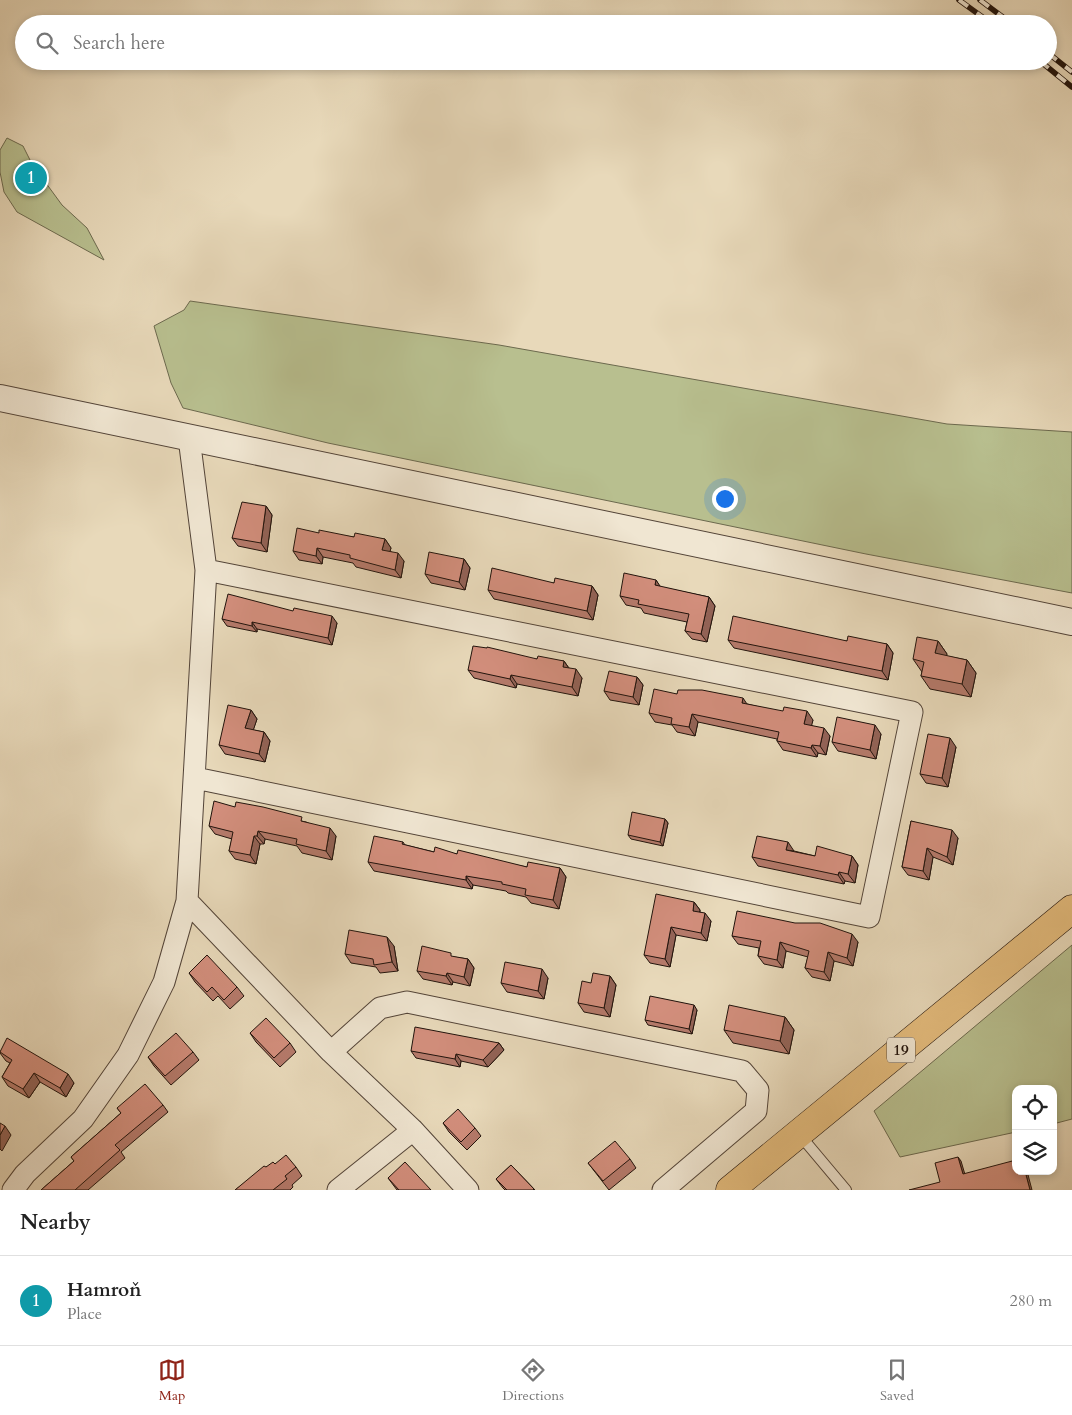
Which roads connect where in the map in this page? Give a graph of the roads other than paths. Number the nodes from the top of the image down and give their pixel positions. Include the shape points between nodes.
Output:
1 (0, 398) edge
2 (189, 438) junction
3 (206, 570) junction
4 (1072, 622) edge
5 (195, 778) junction
6 (187, 900) junction
7 (1072, 909) edge
8 (331, 1052) junction
9 (413, 1130) junction
10 (798, 1133) junction
11 (14, 1190) edge
12 (338, 1190) edge
13 (468, 1190) edge
14 (663, 1190) edge
15 (730, 1190) edge
16 (846, 1190) edge

1 - 2 street
2 - 3 street
2 - 4 street
3 - 5 street
3 - 5 street via 912,712 869,917
5 - 6 street
6 - 8 street
6 - 11 street via 164,982 128,1055 82,1119 25,1174
7 - 10 main road, 19
8 - 9 street
8 - 14 street via 380,1008 407,1002 742,1071 758,1090 756,1111
9 - 12 street
9 - 13 street
10 - 15 main road, 19
10 - 16 lane

